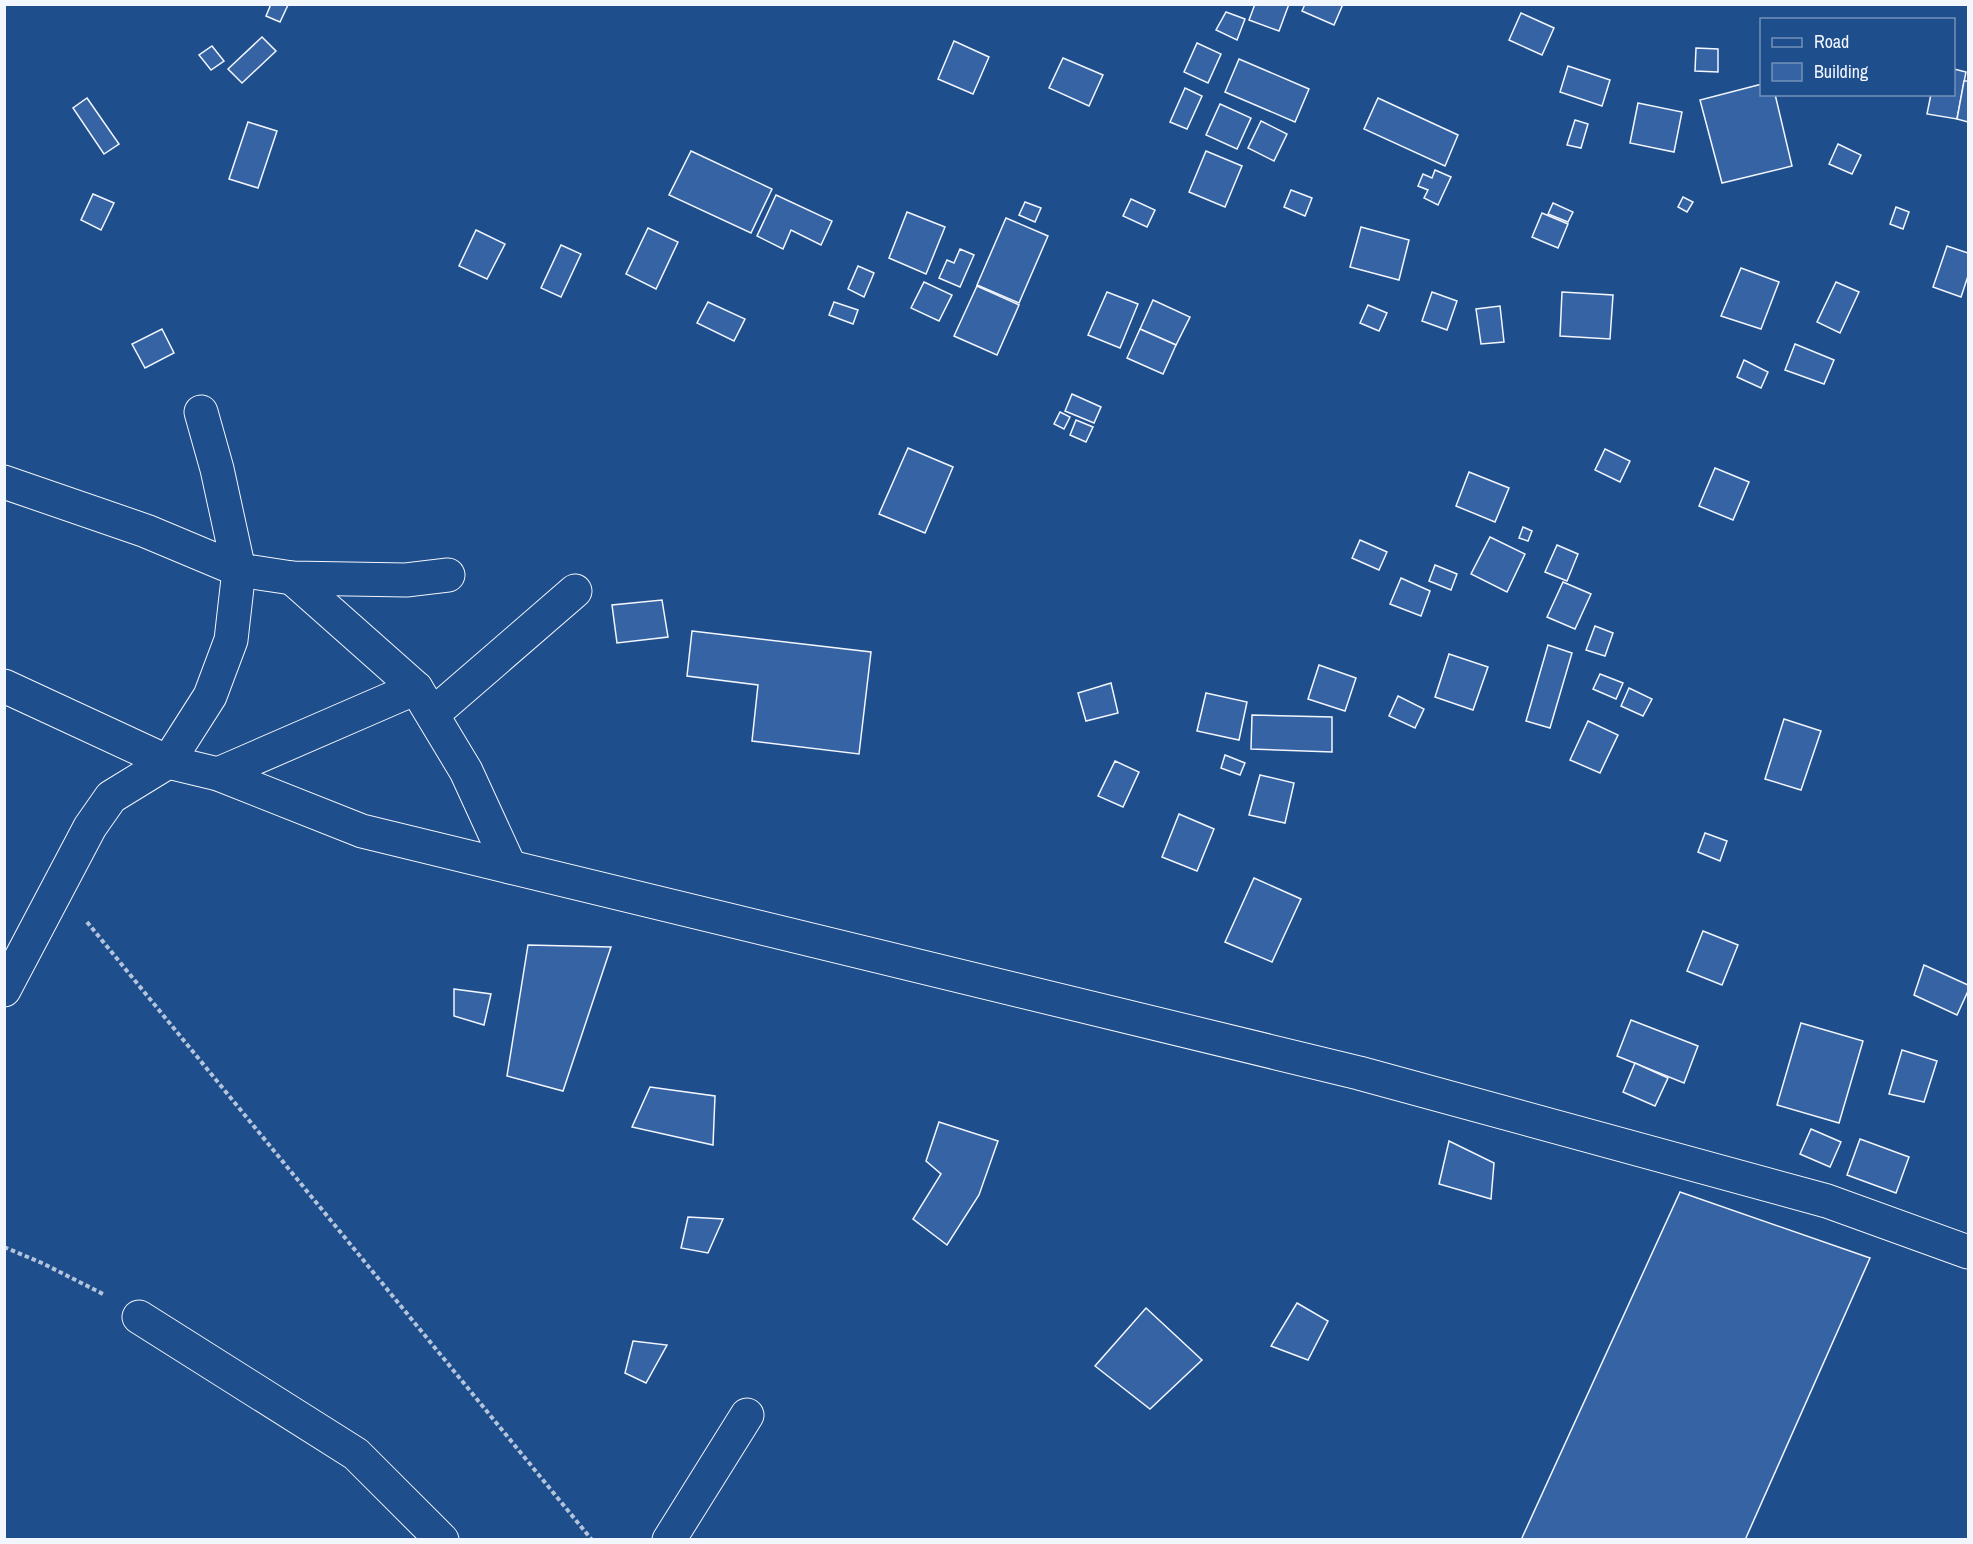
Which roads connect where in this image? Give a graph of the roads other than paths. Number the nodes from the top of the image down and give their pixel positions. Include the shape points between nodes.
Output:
1 (201, 412) dead end
2 (4, 482) edge
3 (239, 570) junction
4 (448, 575) dead end
5 (292, 578) junction
6 (575, 591) dead end
7 (4, 686) edge
8 (425, 701) junction
9 (168, 762) junction
10 (218, 774) junction
11 (510, 867) junction
12 (4, 990) edge
13 (1968, 1252) edge
14 (139, 1317) road end
15 (747, 1415) dead end
16 (442, 1539) edge
17 (669, 1539) edge

1 - 3 street
2 - 3 street via 146,531
3 - 5 street
3 - 9 street via 231,640 210,696
4 - 5 street via 406,580
5 - 8 street
6 - 8 street
7 - 9 street
8 - 10 street
8 - 11 street via 466,771
9 - 10 street
9 - 12 street via 111,797 57,885
10 - 11 street via 362,831
11 - 13 street via 1359,1073 1827,1201
14 - 16 street via 356,1454
15 - 17 street

